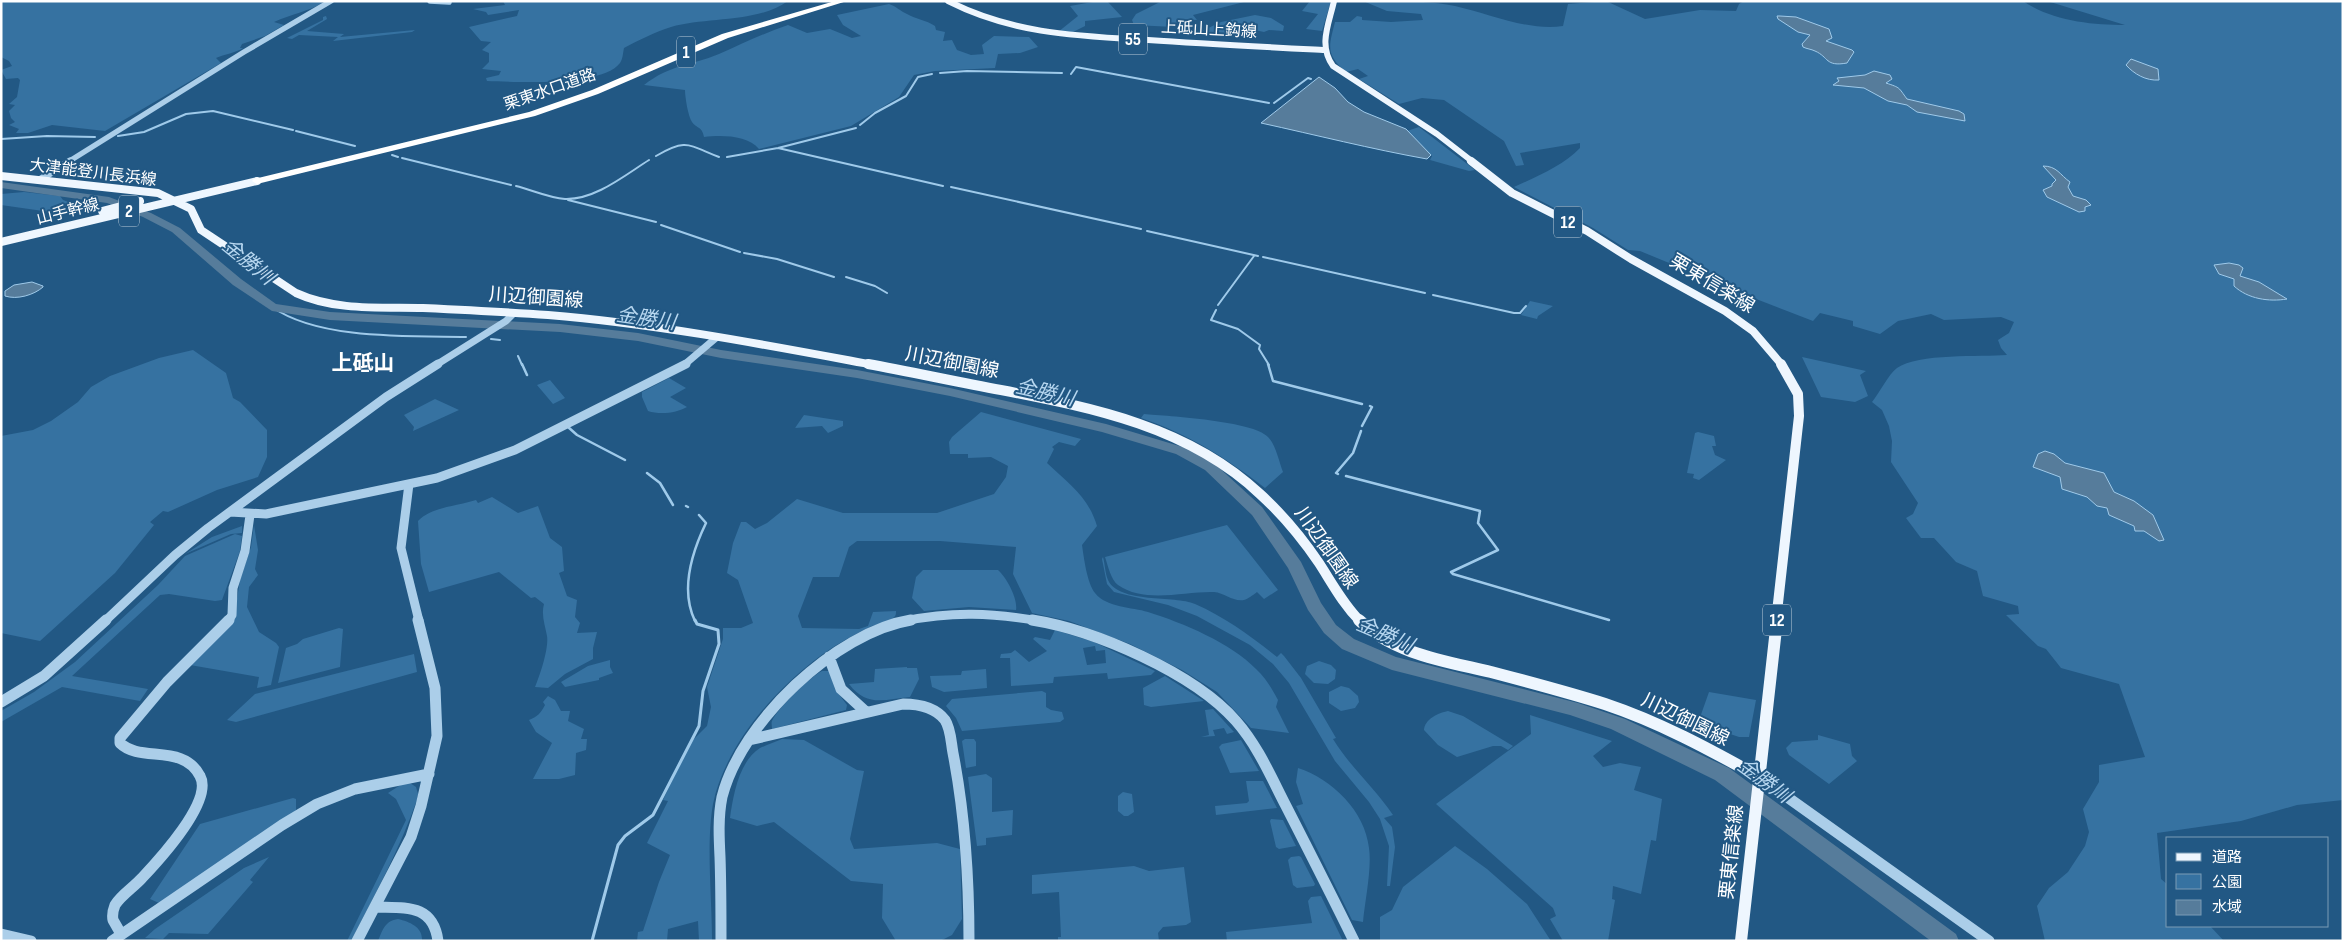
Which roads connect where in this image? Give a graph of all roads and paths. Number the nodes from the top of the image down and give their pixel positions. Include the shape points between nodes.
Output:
1 (331, 1) edge
2 (430, 1) edge
3 (844, 1) edge
4 (948, 1) edge
5 (1334, 1) edge
6 (449, 2) edge
7 (1323, 50) junction
8 (1, 176) edge
9 (41, 179) junction
10 (257, 180) joint
11 (140, 201) dead end
12 (180, 203) junction
13 (1, 235) edge
14 (1, 244) edge
15 (512, 315) junction
16 (486, 333) joint
17 (713, 340) junction
18 (409, 484) junction
19 (230, 512) junction
20 (250, 515) junction
21 (829, 657) junction
22 (1, 702) edge
23 (866, 711) junction
24 (749, 740) junction
25 (429, 774) junction
26 (1759, 783) junction
27 (376, 907) junction
28 (1, 934) edge
29 (117, 938) edge
30 (31, 941) edge
31 (358, 941) edge
32 (438, 941) edge
33 (721, 941) edge
34 (969, 941) edge
35 (1354, 941) edge
36 (1741, 941) edge
37 (1988, 941) edge

1 - 9 street
2 - 6 street
3 - 10 highway, 栗東水口道路 / 1 via 725,36 595,92 532,114
4 - 7 main road, 上砥山上鈎線 / 55 via 975,15 1041,32
5 - 7 main road
7 - 26 main road, 栗東信楽線 / 12 via 1333,66 1437,134 1512,193 1587,231 1725,311 1753,332 1790,377 1798,394 1799,416
8 - 9 main road, 大津能登川長浜線 / 2
9 - 12 main road, 大津能登川長浜線 / 2 via 149,191
10 - 14 main road, 山手幹線 / 2
11 - 13 main road
12 - 14 main road
12 - 15 main road, 川辺御園線 via 194,213 201,230 307,298 351,306
15 - 16 street
15 - 17 main road, 川辺御園線 via 590,319
16 - 19 street via 386,397
17 - 18 street via 672,372 514,450 438,478
17 - 26 main road, 川辺御園線 via 801,351 1058,402 1169,434 1239,474 1271,504 1310,551 1340,599 1359,622 1377,636 1429,657 1628,711 1672,730
18 - 20 street
18 - 25 street via 401,548 435,688 437,736
19 - 20 street
19 - 22 street via 175,555 61,662
20 - 29 street via 245,551 233,588 232,615 166,682 120,738 126,749 192,764 202,778 198,805 185,828 116,904 111,920
21 - 23 street via 841,689
21 - 24 street via 794,685
21 - 35 street via 873,632 912,618 947,613 1001,614 1052,622 1092,634 1176,675 1215,701 1254,743
23 - 24 street
23 - 34 street via 920,704 934,711 948,726 958,775 967,853
24 - 33 street via 726,786 720,813
25 - 27 street via 411,836
25 - 29 street via 355,789 317,804
26 - 36 main road, 栗東信楽線 / 12
26 - 37 street via 1882,862
27 - 31 street
27 - 32 street via 410,908 423,912 432,918 438,929
28 - 30 street

